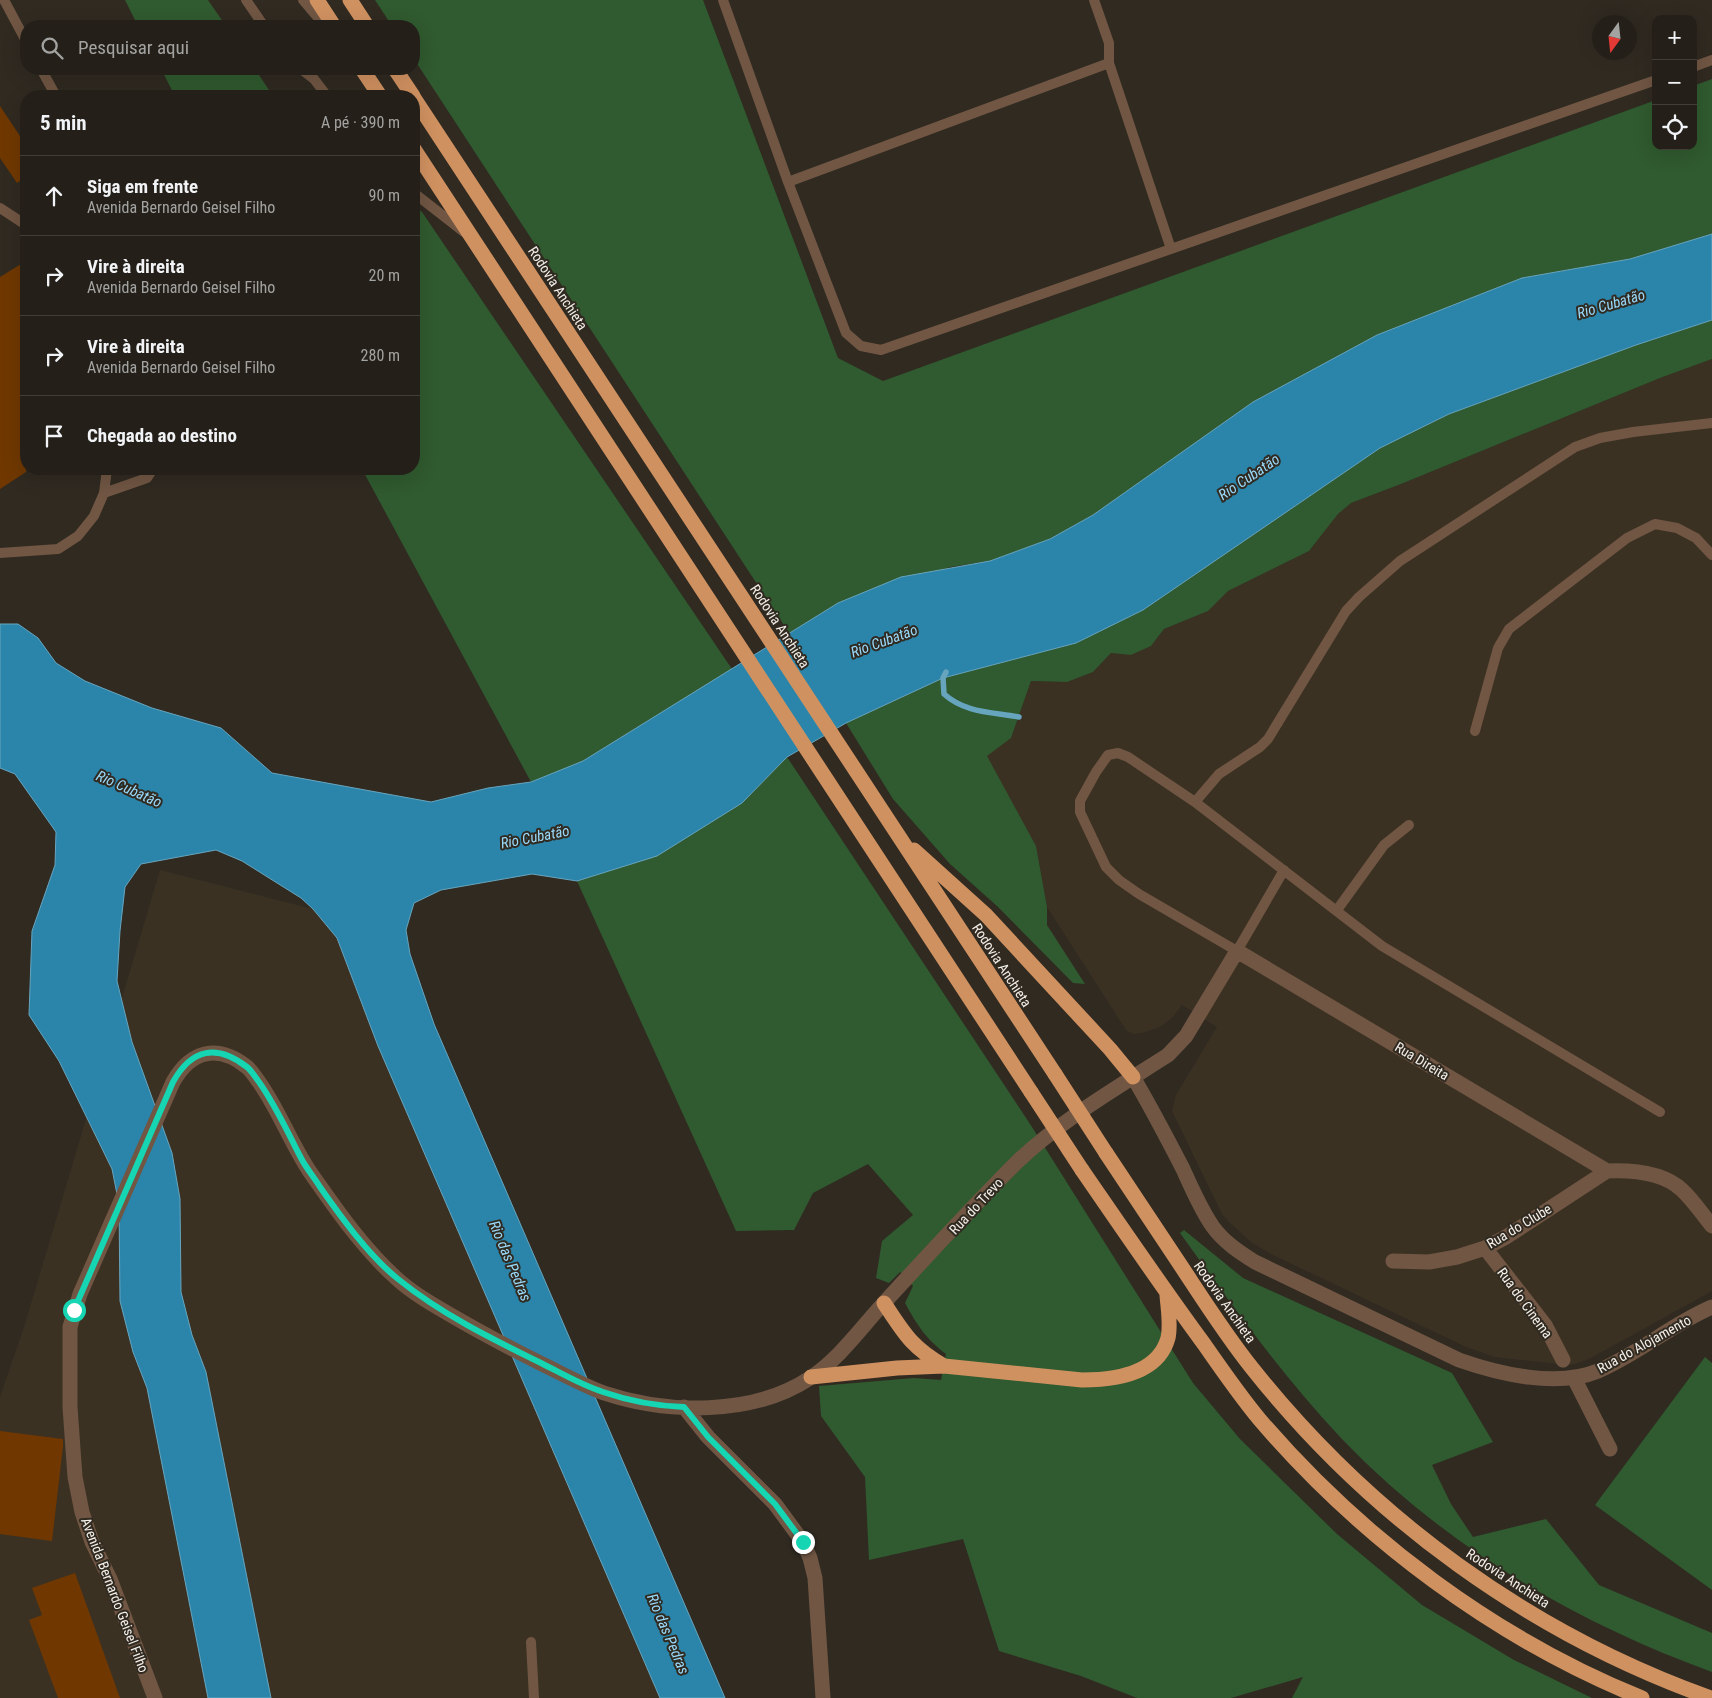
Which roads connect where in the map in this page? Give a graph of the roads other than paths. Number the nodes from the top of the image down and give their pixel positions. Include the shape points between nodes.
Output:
1 (4, 0) edge
2 (246, 0) edge
3 (304, 0) edge
4 (317, 0) edge
5 (350, 0) edge
6 (723, 0) edge
7 (1094, 0) edge
8 (260, 20) edge
9 (319, 20) edge
10 (330, 20) edge
11 (363, 20) edge
12 (20, 30) edge
13 (1712, 60) edge
14 (1109, 63) junction
15 (1697, 65) edge
16 (44, 75) edge
17 (309, 75) edge
18 (364, 75) edge
19 (399, 75) edge
20 (1652, 81) edge
21 (53, 90) edge
22 (322, 90) edge
23 (376, 90) edge
24 (408, 90) edge
25 (420, 108) edge
26 (420, 158) edge
27 (788, 182) junction
28 (420, 198) edge
29 (0, 208) edge
30 (20, 222) edge
31 (469, 235) junction
32 (1170, 249) junction
33 (1712, 423) edge
34 (106, 475) edge
35 (149, 475) edge
36 (104, 492) junction
37 (0, 553) edge
38 (1712, 555) edge
39 (1475, 731) dead end
40 (1195, 802) junction
41 (1409, 825) dead end
42 (898, 836) junction
43 (1284, 870) junction
44 (1338, 910) junction
45 (1237, 951) junction
46 (1133, 1077) junction
47 (1660, 1112) dead end
48 (1607, 1171) junction
49 (1712, 1226) edge
50 (1485, 1248) junction
51 (1393, 1261) dead end
52 (1167, 1294) junction
53 (884, 1303) junction
54 (1712, 1307) edge
55 (1563, 1360) dead end
56 (944, 1366) junction
57 (811, 1378) junction
58 (1574, 1378) junction
59 (684, 1407) junction
60 (1610, 1449) dead end
61 (531, 1642) dead end
62 (155, 1698) edge
63 (534, 1698) edge
64 (823, 1698) edge
65 (1642, 1698) edge
66 (1711, 1698) edge

1 - 12 lane
2 - 8 lane
3 - 9 lane
4 - 10 highway
5 - 11 highway
6 - 27 lane
7 - 14 lane via 1109,43
13 - 15 lane
14 - 27 lane
14 - 32 lane
16 - 21 lane
17 - 22 lane
18 - 23 highway
19 - 24 highway, Rodovia Anchieta
20 - 32 lane
25 - 42 highway, Rodovia Anchieta
26 - 31 highway
27 - 32 lane via 846,333 861,346 881,350
28 - 31 lane
29 - 30 lane
31 - 52 highway, bridge via 1082,1170
33 - 40 lane via 1633,432 1575,447 1400,561 1346,611 1268,739 1219,774
34 - 36 lane
35 - 36 lane
36 - 37 lane via 94,516 78,536 58,549
38 - 39 lane via 1696,538 1677,528 1655,524 1627,538 1508,629 1498,648
40 - 43 lane
40 - 45 lane via 1118,753 1108,755 1096,772 1080,800 1080,812 1106,867 1119,880
41 - 44 lane via 1384,845
42 - 46 highway via 986,915
42 - 66 highway, Rodovia Anchieta, bridge via 1224,1330 1305,1430 1364,1489 1461,1568 1566,1634 1634,1667
43 - 44 lane
43 - 45 lane
44 - 47 lane via 1398,957
45 - 46 street, Rua do Trevo via 1178,1046
45 - 48 street, Rua Direita
46 - 53 street, Rua do Trevo via 1034,1146
46 - 58 street, Rua do Alojamento via 1214,1228 1240,1253 1459,1360 1535,1378
48 - 49 street via 1624,1170 1659,1176 1681,1189
48 - 50 street, Rua do Clube
50 - 51 street, Rua do Clube via 1430,1262
50 - 55 street, Rua do Cinema via 1545,1325
52 - 56 highway via 1169,1322 1165,1347 1150,1364 1120,1377 1082,1380
52 - 65 highway via 1266,1426 1315,1478 1378,1536 1411,1564 1510,1631
53 - 56 highway via 909,1340
53 - 57 street, Rua do Trevo
54 - 58 street, Rua do Alojamento via 1598,1371
56 - 57 highway
57 - 59 street, Rua do Trevo via 777,1395 758,1400 733,1405
58 - 60 street
59 - 62 street, Avenida Bernardo Geisel Filho via 651,1404 602,1392 490,1339 428,1302 396,1278 338,1213 249,1069 228,1055 213,1052 189,1060 180,1069 94,1261 70,1327 70,1406 75,1477 82,1512
59 - 64 street via 708,1437 775,1504 803,1542 815,1578
61 - 63 lane

